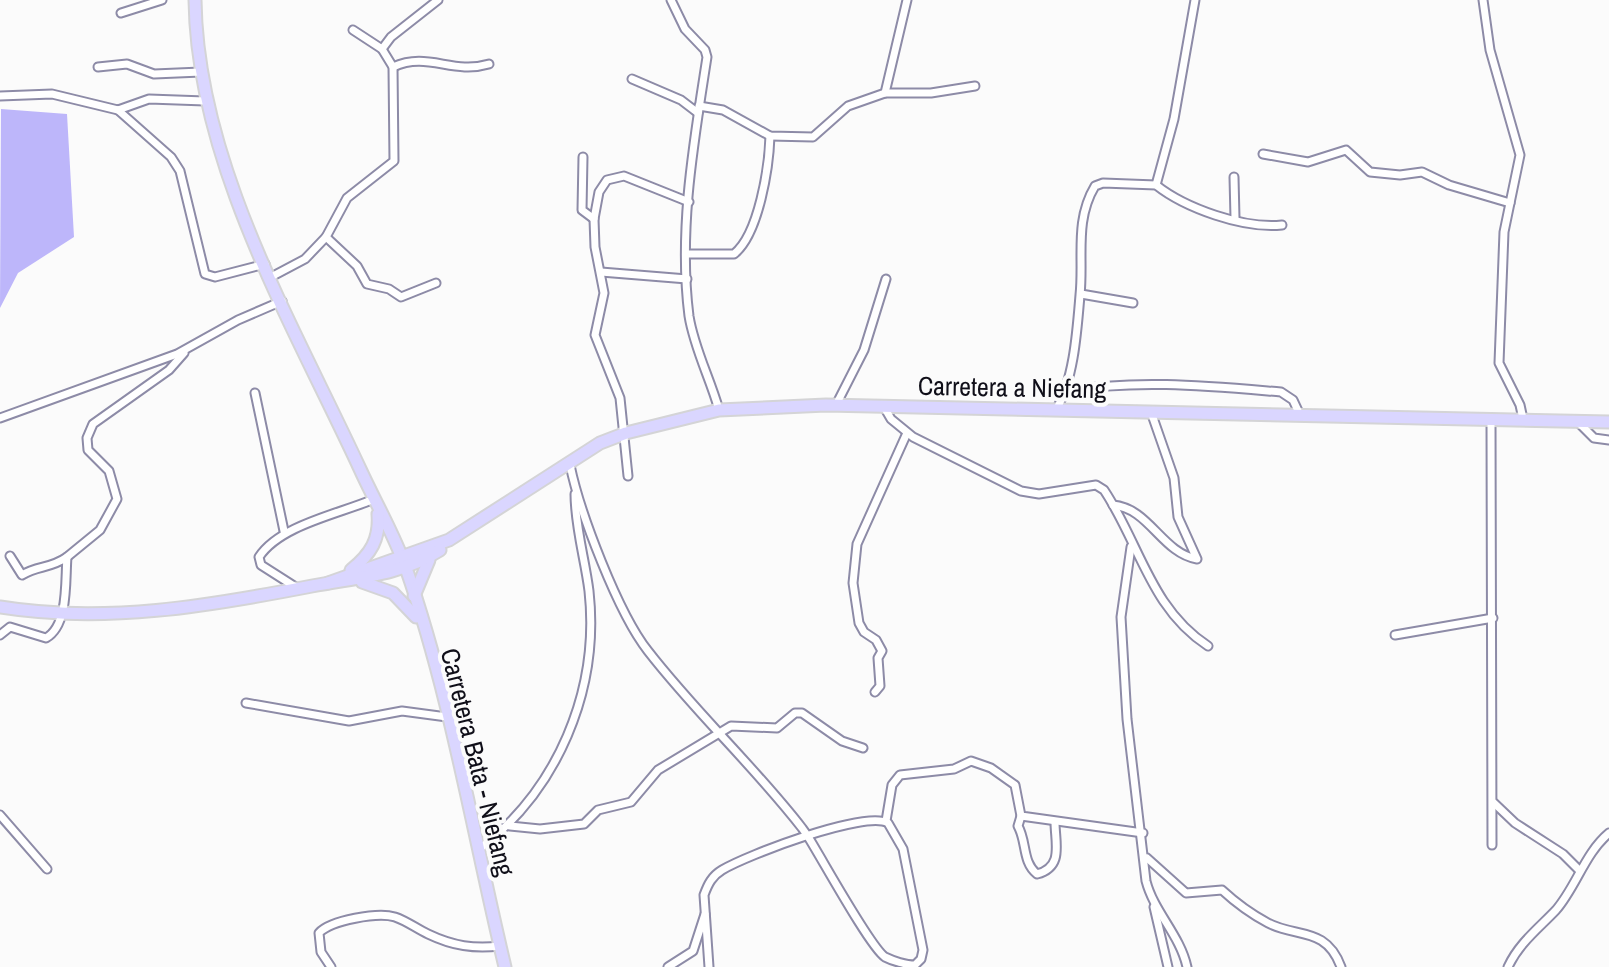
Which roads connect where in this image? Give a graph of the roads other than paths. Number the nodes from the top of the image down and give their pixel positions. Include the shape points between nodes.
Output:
1 (162, 0) edge
2 (195, 0) edge
3 (438, 0) edge
4 (671, 0) edge
5 (918, 0) edge
6 (1195, 0) edge
7 (1483, 0) edge
8 (908, 2) edge
9 (121, 13) dead end
10 (353, 30) dead end
11 (382, 49) junction
12 (489, 64) dead end
13 (98, 67) dead end
14 (393, 67) junction
15 (201, 72) junction
16 (632, 79) dead end
17 (975, 86) dead end
18 (885, 93) junction
19 (0, 96) edge
20 (205, 101) junction
21 (699, 109) junction
22 (118, 110) junction
23 (770, 136) junction
24 (1263, 154) dead end
25 (583, 157) dead end
26 (1234, 177) dead end
27 (1156, 185) junction
28 (689, 202) junction
29 (1510, 203) junction
30 (1235, 218) junction
31 (594, 219) junction
32 (1282, 225) dead end
33 (326, 237) junction
34 (687, 254) junction
35 (265, 264) junction
36 (601, 272) junction
37 (271, 277) junction
38 (687, 279) junction
39 (886, 279) dead end
40 (436, 283) dead end
41 (1081, 294) junction
42 (282, 301) junction
43 (1133, 303) dead end
44 (188, 348) junction
45 (1065, 391) junction
46 (255, 393) dead end
47 (836, 405) junction
48 (884, 407) junction
49 (719, 410) junction
50 (1056, 410) junction
51 (1151, 412) junction
52 (1300, 415) junction
53 (0, 418) edge
54 (1491, 419) junction
55 (1523, 419) junction
56 (1577, 421) junction
57 (1609, 422) edge
58 (626, 433) junction
59 (907, 433) junction
60 (1609, 440) edge
61 (570, 465) junction
62 (628, 476) dead end
63 (575, 488) junction
64 (376, 502) junction
65 (1113, 505) junction
66 (284, 531) junction
67 (449, 540) junction
68 (394, 543) junction
69 (1131, 545) junction
70 (440, 550) junction
71 (418, 553) junction
72 (10, 556) dead end
73 (67, 557) junction
74 (404, 563) junction
75 (334, 581) junction
76 (357, 581) junction
77 (299, 589) junction
78 (414, 597) junction
79 (0, 607) edge
80 (62, 612) junction
81 (1493, 618) junction
82 (423, 629) junction
83 (0, 635) edge
84 (1395, 635) dead end
85 (1208, 646) dead end
86 (875, 692) dead end
87 (246, 703) dead end
88 (447, 717) junction
89 (720, 732) junction
90 (863, 748) dead end
91 (1493, 803) junction
92 (0, 815) edge
93 (1021, 816) junction
94 (886, 821) junction
95 (1055, 822) junction
96 (510, 826) junction
97 (1143, 833) junction
98 (1609, 833) edge
99 (807, 835) junction
100 (1492, 845) dead end
101 (478, 850) junction
102 (1147, 858) junction
103 (47, 869) dead end
104 (1579, 870) junction
105 (1153, 903) junction
106 (706, 911) junction
107 (500, 946) junction
108 (331, 967) edge
109 (505, 967) edge
110 (668, 967) edge
111 (709, 967) edge
112 (1168, 967) edge
113 (1187, 967) edge
114 (1341, 967) edge
115 (1508, 967) edge

1 - 9 street
2 - 15 main road, Carretera Bata - Niefang
3 - 11 street
4 - 21 street via 685,29 705,50
5 - 8 street
6 - 27 street
7 - 29 street via 1490,50 1519,146
8 - 18 street
10 - 11 street
11 - 14 street
12 - 14 street via 467,70 407,61
13 - 15 street via 127,64 154,74
14 - 33 street via 394,161 347,198
15 - 20 main road, Carretera Bata - Niefang
16 - 21 street
17 - 18 street
18 - 23 street via 848,106 813,137
19 - 22 street via 52,94
20 - 22 street via 149,99
20 - 35 main road, Carretera Bata - Niefang
21 - 23 street via 723,110
21 - 28 street
22 - 35 street via 180,171 205,274 215,277
23 - 34 street via 767,167 745,242 734,254
24 - 29 street via 1308,162 1346,150 1370,172 1422,172
25 - 31 street via 582,210
26 - 30 street
27 - 30 street via 1168,197
27 - 41 street via 1095,186 1080,241
28 - 31 street via 637,179 616,176 599,192
28 - 34 street
29 - 55 street via 1499,363
30 - 32 street via 1264,227
31 - 36 street
33 - 37 street via 305,259
33 - 40 street via 357,266 367,284 401,297
34 - 38 street
35 - 37 main road, Carretera Bata - Niefang
36 - 38 street
36 - 58 street via 604,293 595,335 620,398
37 - 42 main road, Carretera Bata - Niefang
38 - 49 street via 693,336
39 - 47 street via 864,350
41 - 43 street
41 - 45 street
42 - 44 street
42 - 64 main road, Carretera Bata - Niefang
44 - 53 street
44 - 73 street via 169,370 93,424 88,450 109,471 117,499 100,530
45 - 50 street
45 - 52 street via 1171,383 1281,392 1290,395
46 - 66 street
47 - 48 main road, Carretera a Niefang
47 - 49 main road, Carretera a Niefang
48 - 50 main road, Carretera a Niefang
48 - 59 street
49 - 58 main road, Carretera a Niefang
50 - 51 main road, Carretera a Niefang
51 - 52 main road, Carretera a Niefang
51 - 65 street via 1174,478 1178,517 1197,559 1128,506
52 - 54 main road, Carretera a Niefang
54 - 55 main road, Carretera a Niefang
54 - 81 street
55 - 56 main road, Carretera a Niefang
56 - 57 main road, Carretera a Niefang
56 - 60 street via 1594,438
58 - 61 main road, Carretera a Niefang via 600,443
58 - 62 street
59 - 65 street via 1021,491 1048,493 1096,485
59 - 86 street via 857,544 853,583 859,623 882,651
61 - 63 street
61 - 67 main road, Carretera a Niefang
63 - 89 street via 633,629
63 - 96 street via 589,594 590,646 581,698 557,758
64 - 66 street
64 - 68 main road, Carretera Bata - Niefang
64 - 75 main road via 376,541 368,555
65 - 69 street
66 - 77 street via 265,548 261,565
67 - 70 main road
67 - 71 main road
68 - 71 main road
68 - 74 main road, Carretera Bata - Niefang
69 - 85 street via 1168,611
69 - 97 street via 1121,617 1127,719
70 - 74 main road
70 - 78 main road via 426,563
71 - 74 main road
72 - 73 street via 22,575
73 - 80 street
74 - 75 main road
74 - 76 main road
74 - 78 main road, Carretera Bata - Niefang
75 - 76 main road
75 - 77 main road
76 - 82 main road via 393,593 410,607
77 - 80 main road via 159,611
78 - 82 main road, Carretera Bata - Niefang
79 - 80 main road
80 - 83 street via 57,628 46,638 10,627
81 - 84 street
81 - 91 street
82 - 88 main road, Carretera Bata - Niefang
87 - 88 street via 349,721 402,711
88 - 101 main road, Carretera Bata - Niefang
89 - 90 street via 731,726 777,728 802,713 842,741
89 - 96 street via 658,770 631,802 598,810 584,824
89 - 99 street
91 - 100 street
91 - 104 street
92 - 103 street
93 - 94 street via 1015,785 971,761 954,769 900,775 892,785
93 - 95 street
93 - 95 street via 1018,826 1026,860 1037,874 1055,860
94 - 99 street
94 - 99 street via 909,872 923,950 915,965 877,949
95 - 97 street
96 - 101 street
97 - 102 street
98 - 104 street
99 - 106 street via 721,871 704,895
101 - 107 main road, Carretera Bata - Niefang
102 - 105 street via 1146,881
102 - 114 street via 1186,893 1222,890 1266,922 1308,932 1333,952
104 - 115 street via 1558,907 1541,921
105 - 112 street
105 - 113 street
106 - 110 street via 693,951
106 - 111 street
107 - 108 street via 471,949 396,917 349,919 319,933 321,952
107 - 109 main road, Carretera Bata - Niefang

